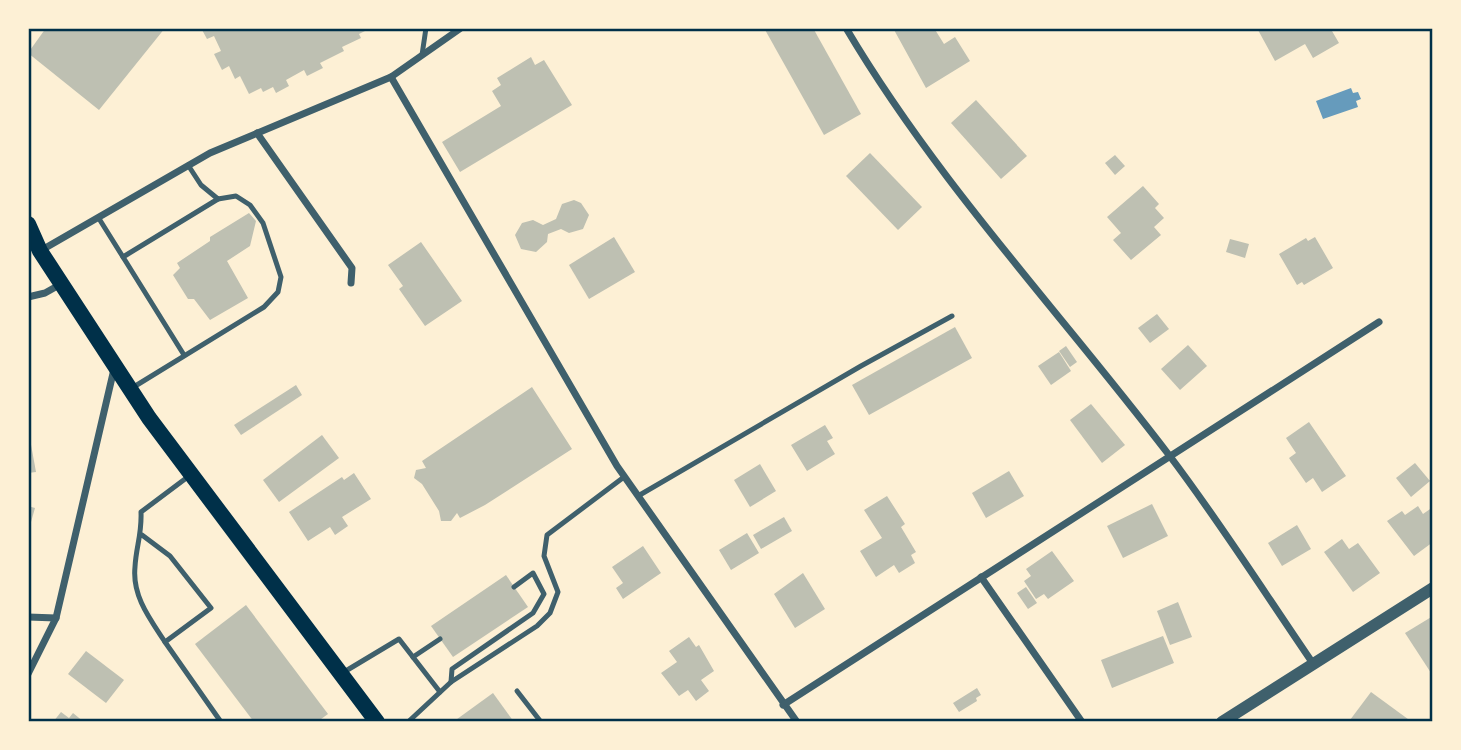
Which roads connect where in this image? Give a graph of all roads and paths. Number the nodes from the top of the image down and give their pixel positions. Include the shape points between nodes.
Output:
1 (426, 28) edge
2 (461, 28) edge
3 (846, 28) edge
4 (422, 55) junction
5 (391, 77) junction
6 (257, 133) junction
7 (188, 165) junction
8 (218, 199) junction
9 (98, 217) junction
10 (28, 224) edge
11 (40, 251) junction
12 (123, 257) junction
13 (351, 283) dead end
14 (61, 284) junction
15 (28, 297) edge
16 (952, 316) dead end
17 (1378, 322) dead end
18 (184, 355) junction
19 (114, 368) junction
20 (129, 390) junction
21 (1171, 457) junction
22 (191, 474) junction
23 (624, 477) junction
24 (638, 496) junction
25 (142, 536) junction
26 (981, 577) junction
27 (514, 587) dead end
28 (1433, 588) edge
29 (28, 617) edge
30 (56, 618) junction
31 (440, 639) dead end
32 (165, 642) junction
33 (413, 657) junction
34 (1314, 665) junction
35 (28, 674) edge
36 (341, 674) junction
37 (451, 682) junction
38 (517, 691) dead end
39 (440, 692) junction
40 (783, 705) junction
41 (221, 722) edge
42 (377, 722) edge
43 (408, 722) edge
44 (541, 722) edge
45 (797, 722) edge
46 (1082, 722) edge
47 (1222, 722) edge

1 - 4 lane
2 - 4 street
3 - 21 street via 947,179
4 - 5 street
5 - 6 street
5 - 23 street
6 - 7 street
6 - 13 street via 352,268
7 - 8 lane
7 - 9 street
8 - 12 lane
8 - 18 lane via 236,196 250,205 262,223 281,277 278,292 264,307
9 - 11 street
9 - 12 lane
10 - 11 main road
11 - 14 main road
12 - 18 lane
14 - 15 street
14 - 19 main road
16 - 24 lane
17 - 21 street
18 - 20 lane
19 - 20 main road
19 - 30 street
20 - 22 main road
21 - 26 street
21 - 34 street
22 - 25 lane via 141,512
22 - 36 main road
23 - 24 street
23 - 37 lane via 547,535 544,556 558,593 550,613
24 - 40 street
25 - 32 lane via 134,568 140,605
25 - 32 lane via 170,556 211,608
26 - 40 street
26 - 46 street
27 - 37 lane via 533,573 544,594 533,613 452,669
28 - 34 street
29 - 30 street
30 - 35 street
31 - 33 lane
32 - 41 lane
33 - 36 lane via 399,639
33 - 39 lane
34 - 47 street
36 - 42 main road
37 - 39 lane
38 - 44 lane
39 - 43 lane
40 - 45 street

